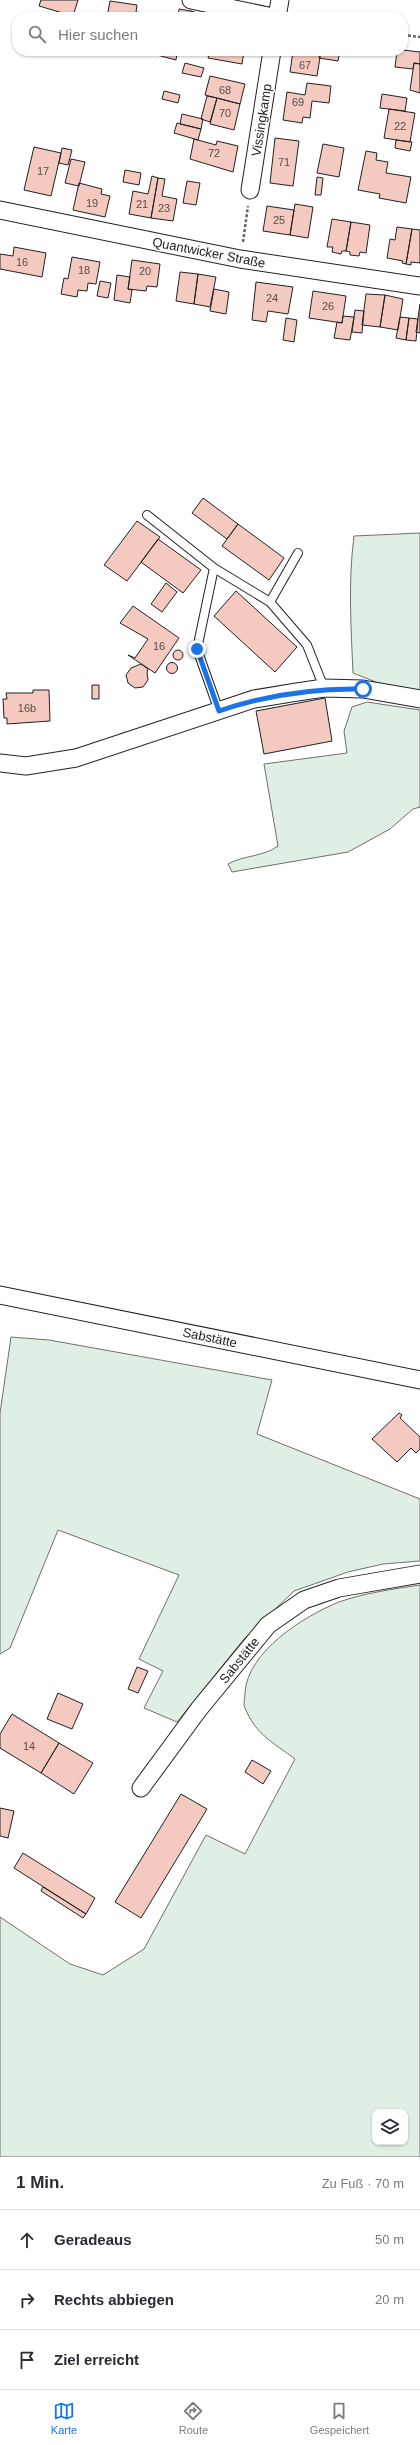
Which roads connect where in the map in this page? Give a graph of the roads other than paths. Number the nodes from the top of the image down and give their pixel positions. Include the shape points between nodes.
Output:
1 (191, 0) edge
2 (280, 0) edge
3 (249, 12) edge
4 (278, 12) edge
5 (271, 56) edge
6 (250, 190) road end
7 (0, 210) edge
8 (420, 286) edge
9 (147, 515) dead end
10 (298, 553) dead end
11 (214, 568) junction
12 (270, 602) junction
13 (324, 688) junction
14 (420, 699) edge
15 (219, 711) junction
16 (0, 763) edge
17 (0, 1295) edge
18 (420, 1380) edge
19 (420, 1574) edge
20 (141, 1788) dead end

1 - 3 street
2 - 4 street
5 - 6 street, Vissingkamp
7 - 8 street, Quantwicker Straße via 240,259
9 - 11 lane
10 - 12 lane
11 - 12 lane
11 - 15 lane via 197,649
12 - 13 lane via 307,645
13 - 14 street via 363,689
13 - 15 street via 254,699
15 - 16 street via 76,758 26,766
17 - 18 street, Sabstätte
19 - 20 street, Sabstätte via 339,1588 304,1600 268,1625 199,1709

